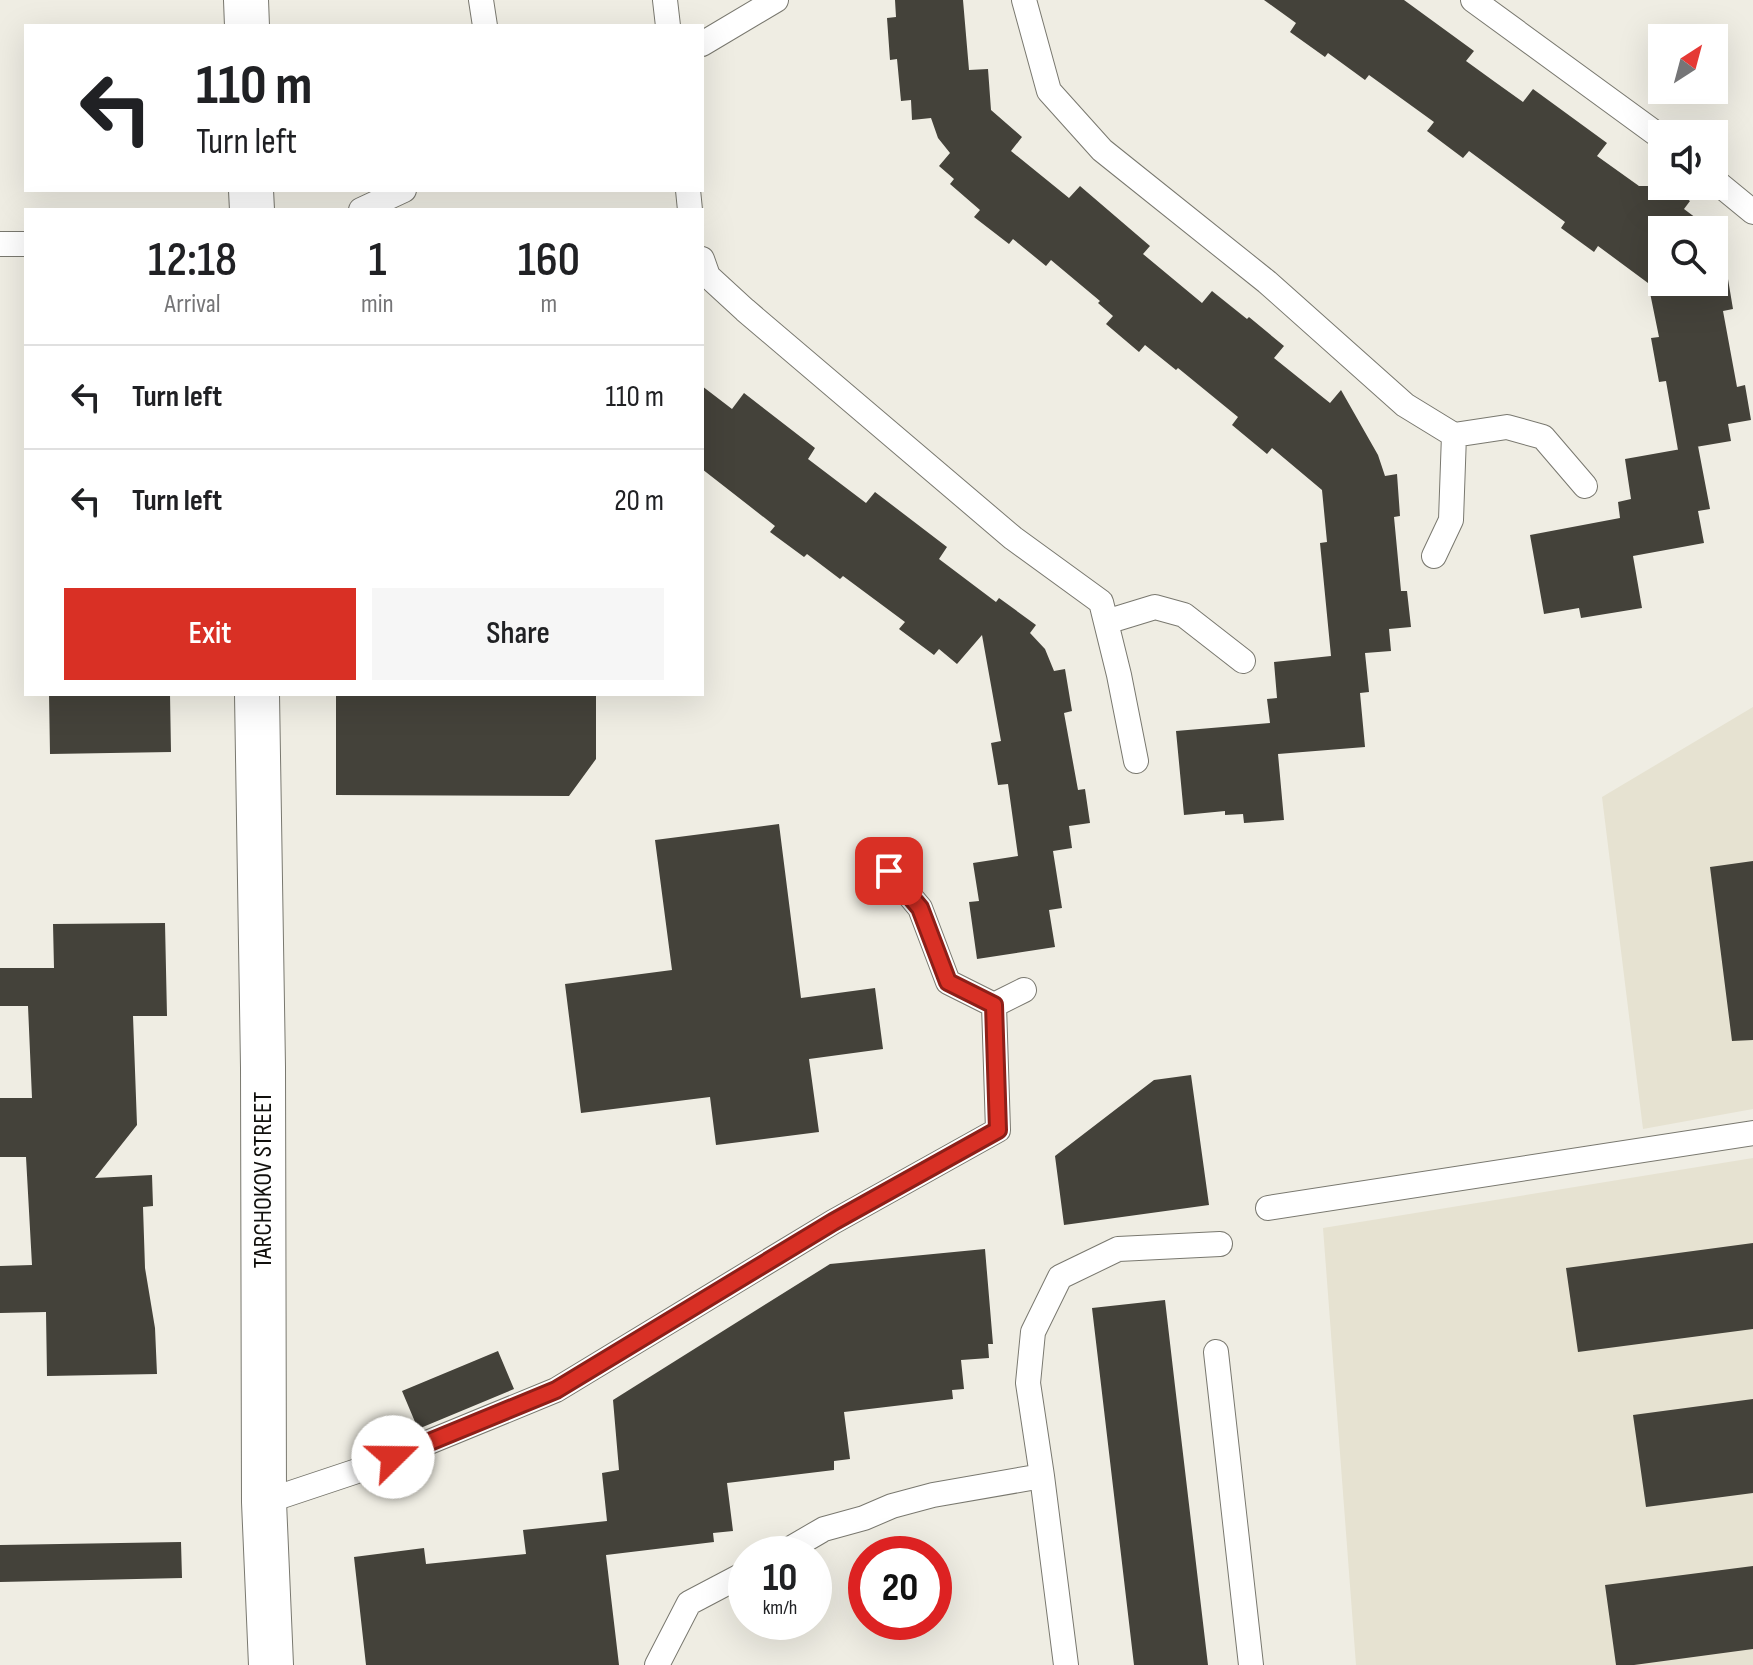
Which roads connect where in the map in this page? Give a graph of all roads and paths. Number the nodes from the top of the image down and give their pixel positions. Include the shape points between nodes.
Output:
1 (246, 0) edge
2 (481, 0) edge
3 (665, 0) edge
4 (776, 0) edge
5 (1024, 0) edge
6 (1473, 0) edge
7 (247, 24) edge
8 (485, 24) edge
9 (668, 24) edge
10 (704, 43) edge
11 (1648, 128) edge
12 (1728, 191) edge
13 (400, 192) edge
14 (365, 208) edge
15 (1753, 212) edge
16 (0, 244) edge
17 (24, 244) edge
18 (704, 265) edge
19 (1454, 435) junction
20 (1585, 486) dead end
21 (1434, 556) dead end
22 (1106, 622) junction
23 (1243, 661) dead end
24 (257, 696) edge
25 (1136, 761) dead end
26 (889, 871) dead end
27 (1024, 990) dead end
28 (994, 1005) junction
29 (1753, 1133) edge
30 (1268, 1208) dead end
31 (1220, 1244) dead end
32 (1216, 1352) dead end
33 (1042, 1476) junction
34 (264, 1502) junction
35 (812, 1536) edge
36 (728, 1582) edge
37 (271, 1665) edge
38 (657, 1665) edge
39 (1066, 1665) edge
40 (1251, 1665) edge

1 - 7 main road
2 - 8 lane
3 - 9 lane
4 - 10 lane
5 - 19 lane via 1049,91 1102,150 1267,282 1405,405
6 - 11 lane
12 - 15 lane
13 - 14 lane
16 - 17 lane
18 - 22 lane via 708,276 745,310 1013,538 1101,602
19 - 20 lane via 1507,427 1543,437
19 - 21 lane via 1451,520
22 - 23 lane via 1155,607 1184,615
22 - 25 lane
24 - 34 main road, TARCHOKOV STREET
26 - 28 lane via 920,908 948,982
27 - 28 lane
28 - 34 lane via 998,1130 833,1222 556,1390 366,1468
29 - 30 lane
31 - 33 lane via 1118,1249 1060,1277 1033,1332 1028,1383
32 - 40 lane
33 - 35 lane via 933,1495
33 - 39 lane
34 - 37 main road, TARCHOKOV STREET
36 - 38 lane via 689,1603

